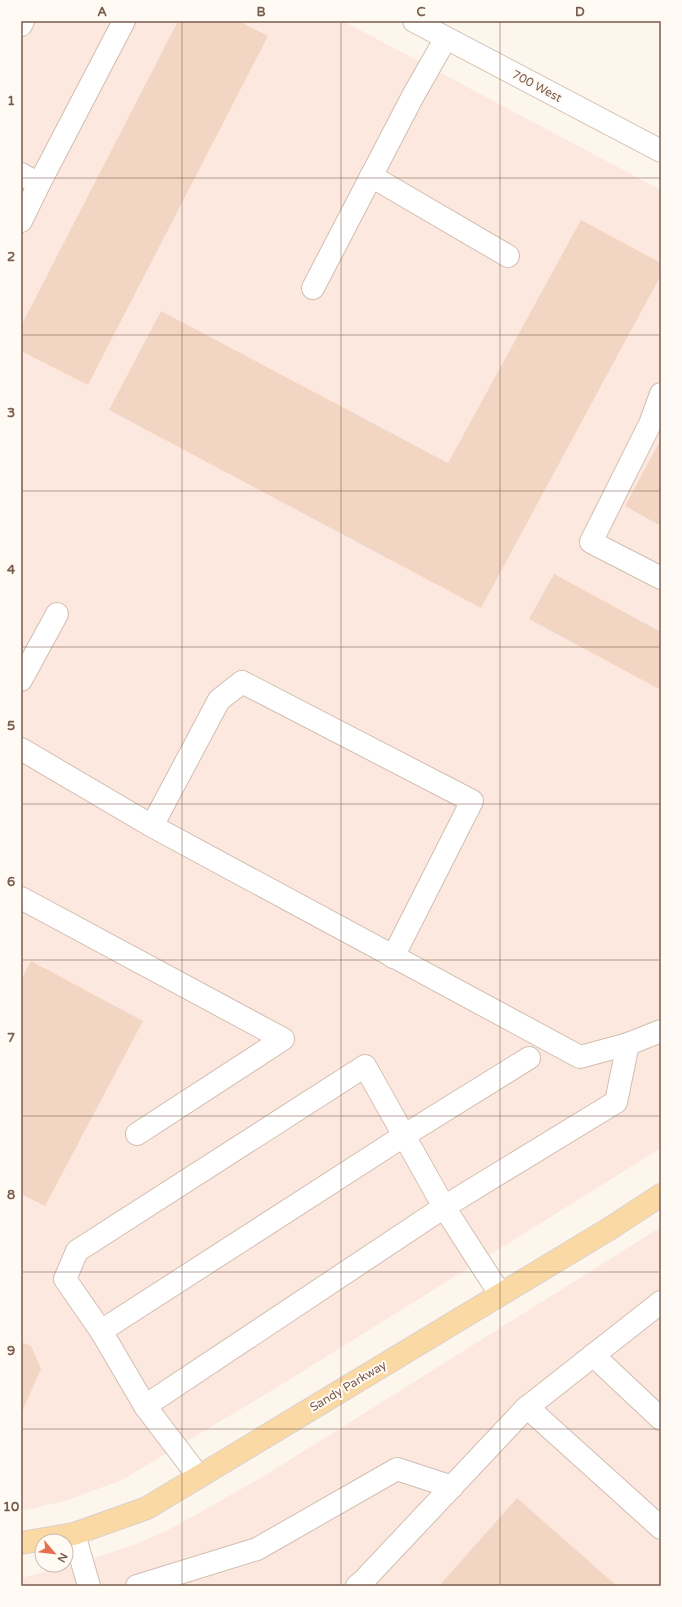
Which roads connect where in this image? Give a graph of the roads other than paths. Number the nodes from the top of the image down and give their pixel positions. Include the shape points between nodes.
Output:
1 (23, 21) edge
2 (124, 21) edge
3 (414, 21) edge
4 (21, 25) edge
5 (446, 38) junction
6 (661, 151) edge
7 (371, 176) junction
8 (30, 179) edge
9 (21, 221) edge
10 (508, 256) dead end
11 (313, 288) dead end
12 (661, 394) edge
13 (661, 578) edge
14 (57, 614) dead end
15 (21, 680) edge
16 (21, 749) edge
17 (152, 826) junction
18 (21, 898) edge
19 (392, 957) junction
20 (661, 1031) edge
21 (628, 1044) junction
22 (529, 1058) dead end
23 (137, 1134) dead end
24 (405, 1135) junction
25 (661, 1195) edge
26 (444, 1207) junction
27 (500, 1294) junction
28 (660, 1305) edge
29 (101, 1331) junction
30 (593, 1356) junction
31 (145, 1406) junction
32 (527, 1408) junction
33 (661, 1419) edge
34 (199, 1477) junction
35 (452, 1487) junction
36 (661, 1528) edge
37 (74, 1534) joint
38 (34, 1541) edge
39 (21, 1543) edge
40 (89, 1586) edge
41 (137, 1586) edge
42 (357, 1586) edge

1 - 4 street
2 - 8 street
3 - 5 street, 700 West
5 - 6 street, 700 West
5 - 7 street
7 - 10 street
7 - 11 street
8 - 9 street
12 - 13 street via 650,424 591,542
14 - 15 street
16 - 17 street
17 - 19 street
17 - 19 street via 219,700 242,682 472,801
18 - 23 street via 282,1039
19 - 21 street via 580,1057
20 - 21 street
21 - 26 street via 616,1102
22 - 24 street
24 - 26 street
24 - 29 street
24 - 29 street via 365,1066 77,1251 65,1279
25 - 27 main road, Sandy Parkway
26 - 27 street
26 - 31 street
27 - 34 main road, Sandy Parkway
28 - 30 street
29 - 31 street
30 - 32 street
30 - 33 street
31 - 34 street
32 - 35 street
32 - 36 street
34 - 37 main road, Sandy Parkway via 147,1508
35 - 41 street via 397,1469 257,1549
35 - 42 street
37 - 40 street
38 - 39 main road, Sandy Parkway

